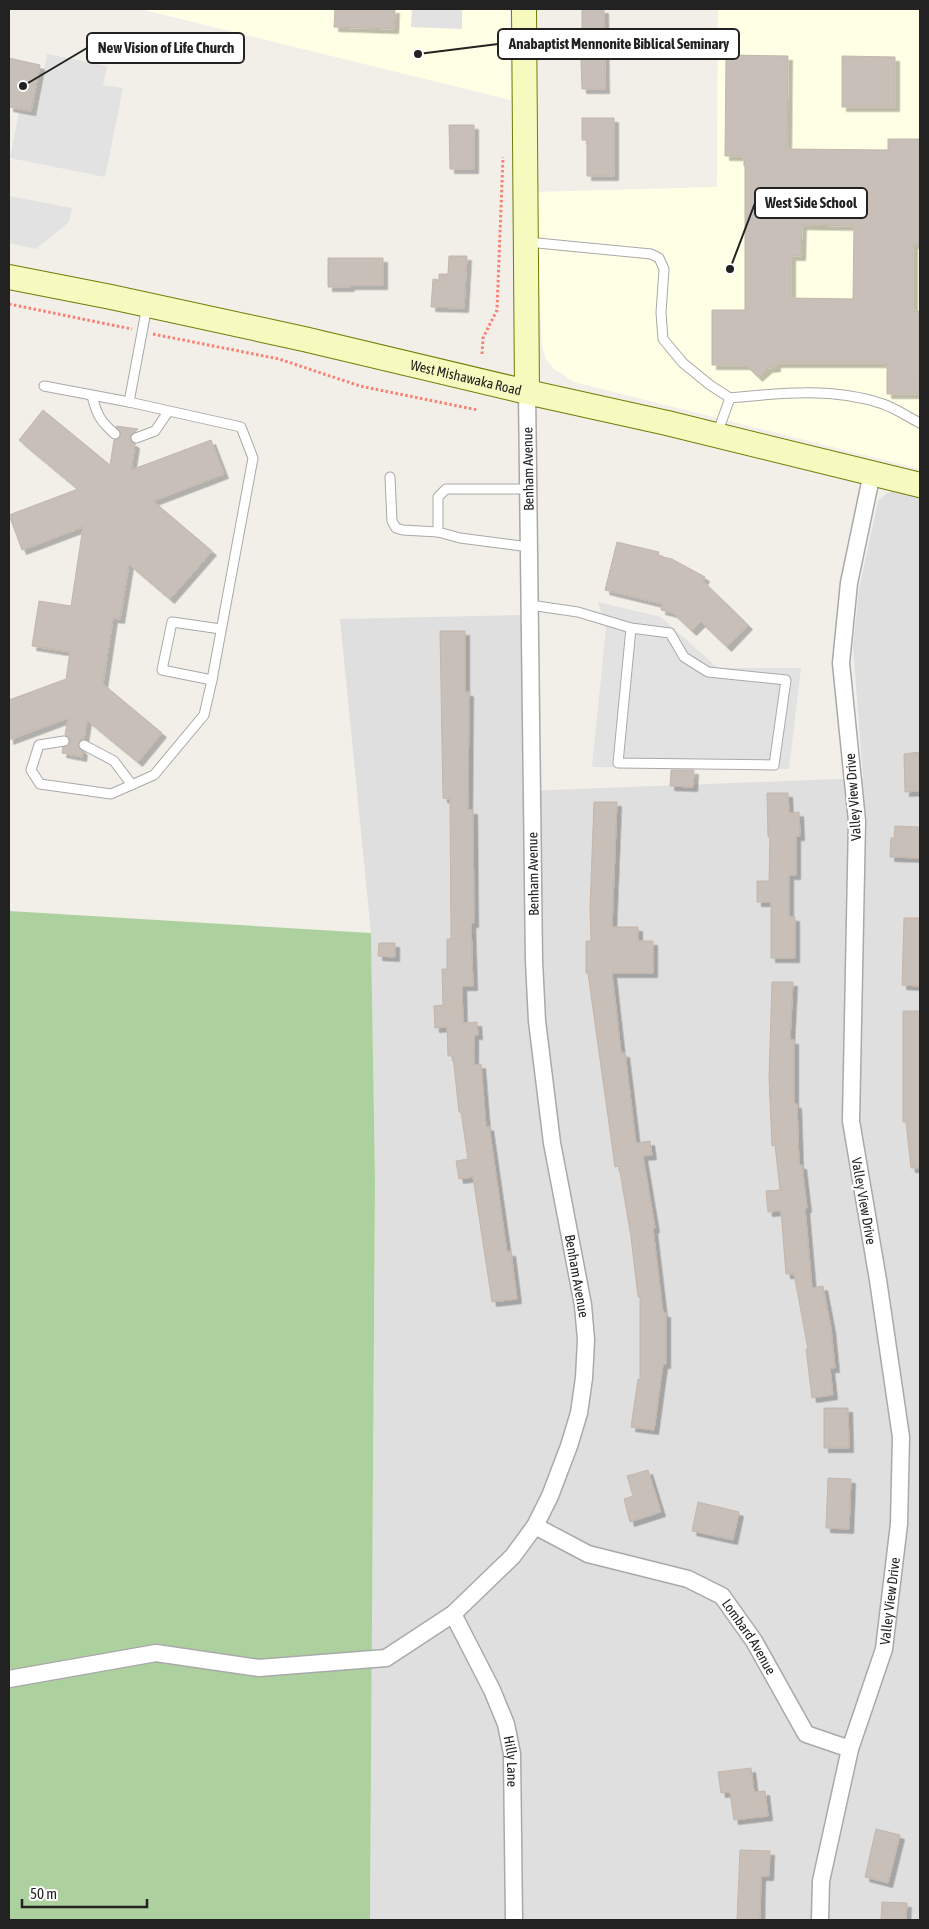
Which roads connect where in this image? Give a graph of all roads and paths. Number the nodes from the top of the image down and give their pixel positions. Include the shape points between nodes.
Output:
1 (524, 9) edge
2 (503, 152) dead end
3 (525, 242) junction
4 (9, 277) edge
5 (9, 304) edge
6 (147, 306) junction
7 (142, 332) junction
8 (482, 354) dead end
9 (44, 386) dead end
10 (527, 392) junction
11 (92, 396) junction
12 (730, 398) junction
13 (129, 402) junction
14 (478, 410) dead end
15 (168, 412) junction
16 (920, 423) edge
17 (115, 434) dead end
18 (716, 435) junction
19 (136, 438) dead end
20 (872, 473) junction
21 (390, 477) dead end
22 (919, 481) edge
23 (528, 489) junction
24 (438, 532) junction
25 (529, 547) junction
26 (530, 605) junction
27 (630, 628) junction
28 (221, 629) junction
29 (212, 680) junction
30 (64, 741) dead end
31 (84, 744) dead end
32 (132, 785) junction
33 (535, 1526) junction
34 (453, 1614) junction
35 (9, 1678) edge
36 (850, 1749) junction
37 (514, 1920) edge
38 (820, 1920) edge

1 - 3 main road, Benham Avenue
2 - 8 path via 498,310 483,338
3 - 10 main road, Benham Avenue
3 - 12 lane via 651,254 659,258 664,269 663,339 684,363
4 - 6 main road, West Mishawaka Road
5 - 7 path
6 - 7 lane
6 - 10 main road, West Mishawaka Road
7 - 13 lane
7 - 14 path via 279,359 360,386
9 - 11 lane
10 - 18 main road, West Mishawaka Road
10 - 23 street, Benham Avenue
11 - 13 lane
11 - 17 lane via 102,422
12 - 16 lane via 789,392 844,395 883,404
12 - 18 lane
13 - 15 lane
15 - 19 lane via 154,431
15 - 28 lane via 241,427 253,458
18 - 20 main road, West Mishawaka Road
20 - 22 main road, West Mishawaka Road
20 - 36 street, Valley View Drive via 849,582 841,663 857,821 851,1121 880,1290 901,1447 899,1524 884,1649
21 - 24 lane via 392,521 396,528
23 - 24 lane via 446,489 438,497
23 - 25 street, Benham Avenue
24 - 25 lane
25 - 26 street, Benham Avenue
26 - 27 lane via 578,612
26 - 33 street, Benham Avenue via 537,1021 552,1143 583,1305 586,1340 581,1395 572,1438
27 - 27 lane via 618,763 774,765 786,680 708,672 684,657 670,633
28 - 29 lane
28 - 29 lane via 172,622 162,670
29 - 32 lane via 204,716 154,775
30 - 32 lane via 39,746 32,770 40,784 111,794
31 - 32 lane via 114,761
33 - 34 street, Benham Avenue via 512,1556
33 - 36 street, Lombard Avenue via 588,1554 688,1579 722,1596 754,1641 806,1734
34 - 35 street, Benham Avenue via 386,1658 259,1668 156,1653
34 - 37 street, Hilly Lane via 506,1724 510,1747
36 - 38 street, Valley View Drive via 821,1881

